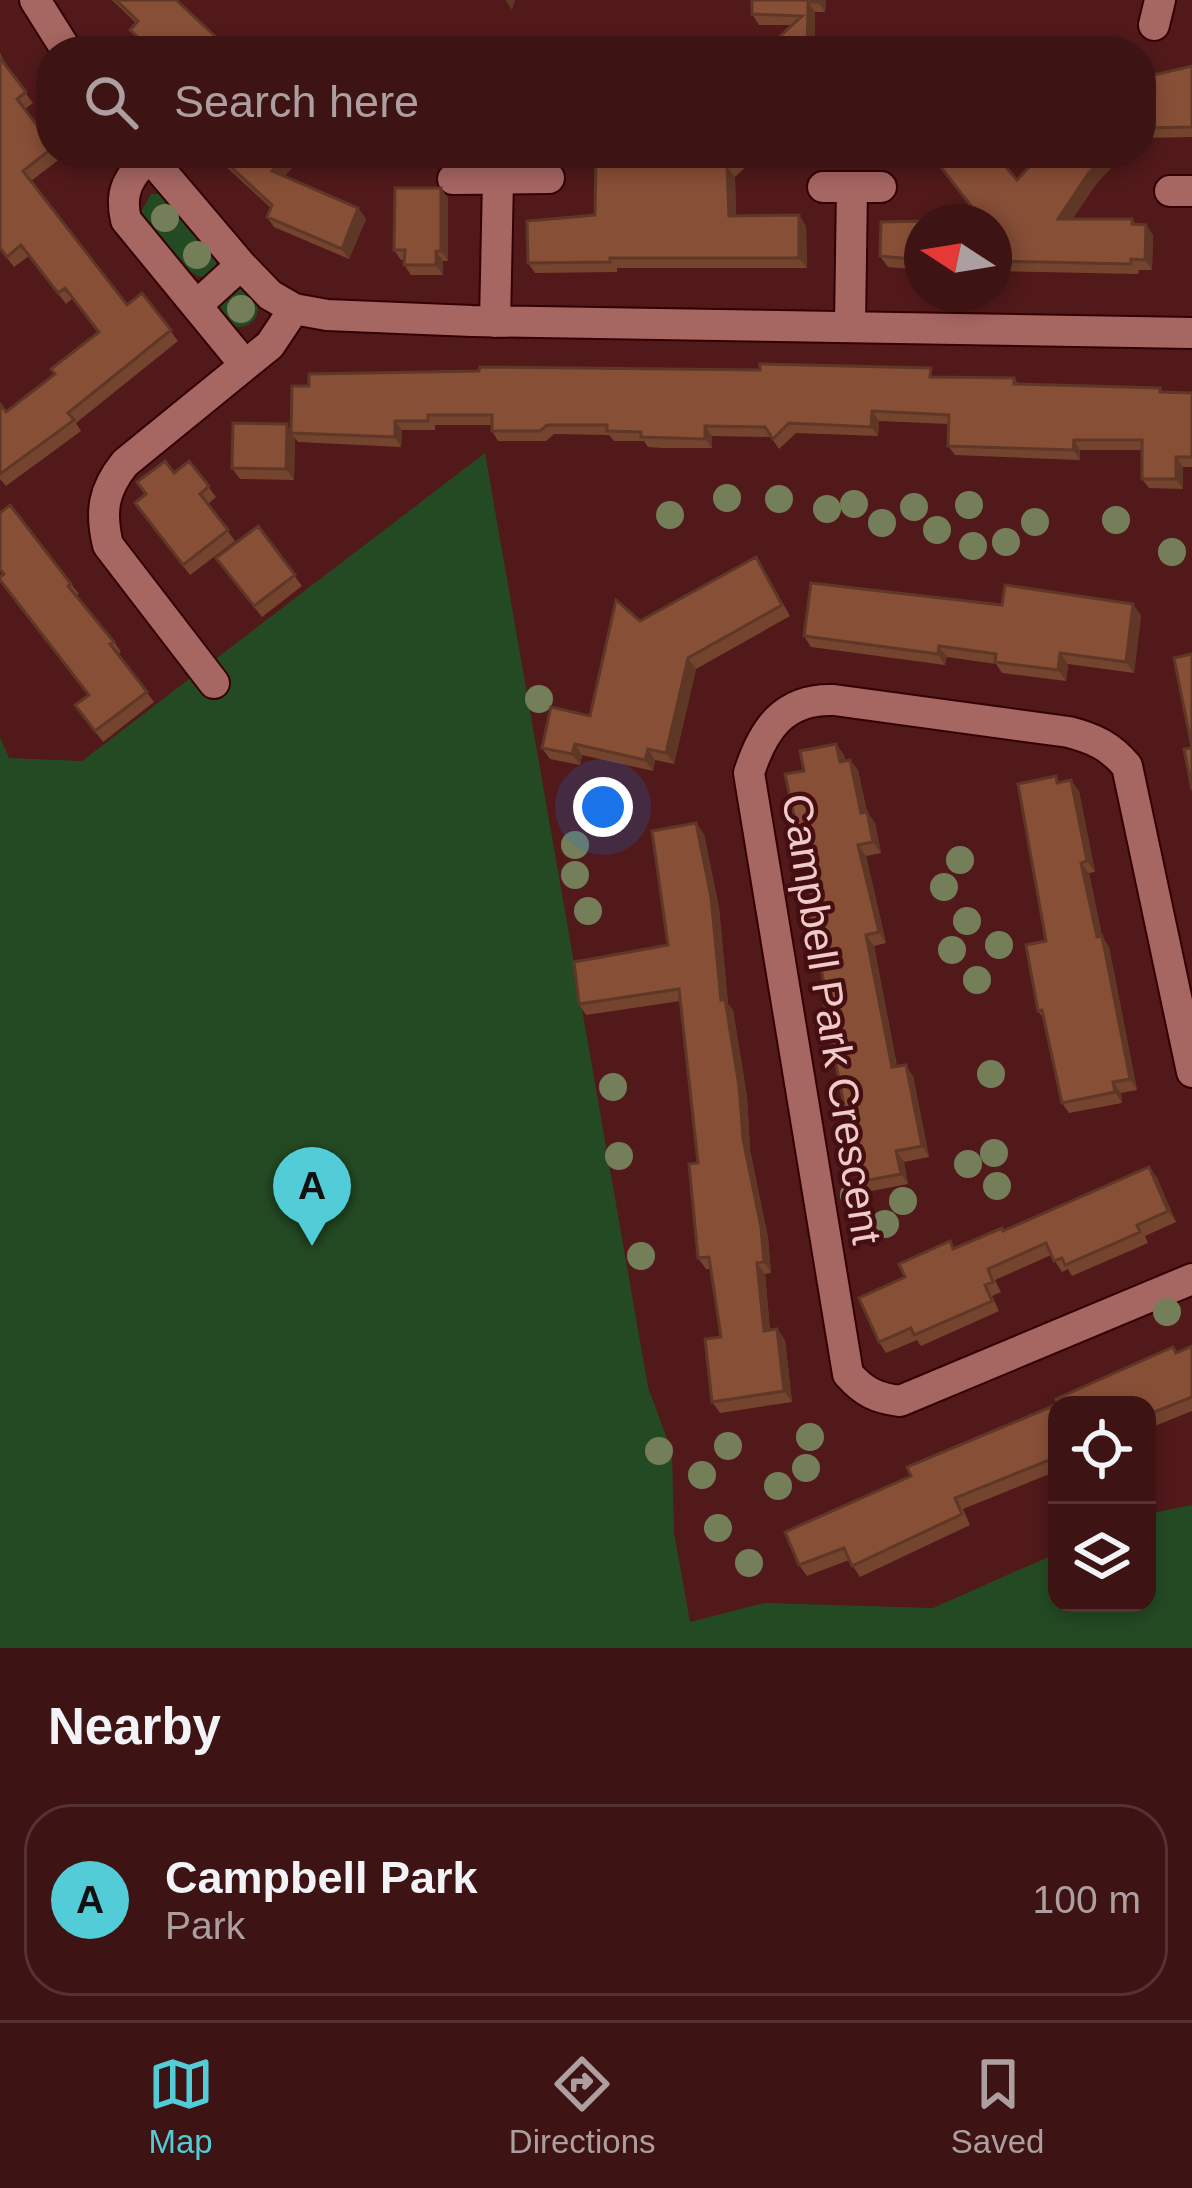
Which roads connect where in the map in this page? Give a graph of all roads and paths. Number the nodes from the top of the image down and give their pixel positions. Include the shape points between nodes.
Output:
1 (35, 0) edge
2 (58, 36) edge
3 (136, 168) edge
4 (159, 168) edge
5 (453, 178) dead end
6 (498, 178) junction
7 (549, 178) dead end
8 (852, 187) dead end
9 (241, 265) junction
10 (197, 305) junction
11 (294, 309) junction
12 (496, 322) junction
13 (850, 325) junction
14 (1192, 332) edge
15 (245, 365) junction
16 (214, 683) dead end
17 (1192, 1072) edge
18 (1192, 1279) edge

1 - 2 street
3 - 10 street via 121,197 126,220
4 - 9 street
5 - 6 street
6 - 7 street
6 - 12 street
8 - 13 street
9 - 10 street
9 - 11 street
10 - 15 street
11 - 12 street
11 - 15 street
12 - 13 street
13 - 14 street
15 - 16 street via 125,463 104,500 108,545
17 - 18 street, Campbell Park Crescent via 1127,766 1113,751 1046,729 834,700 790,706 758,745 749,773 848,1374 878,1398 900,1401

